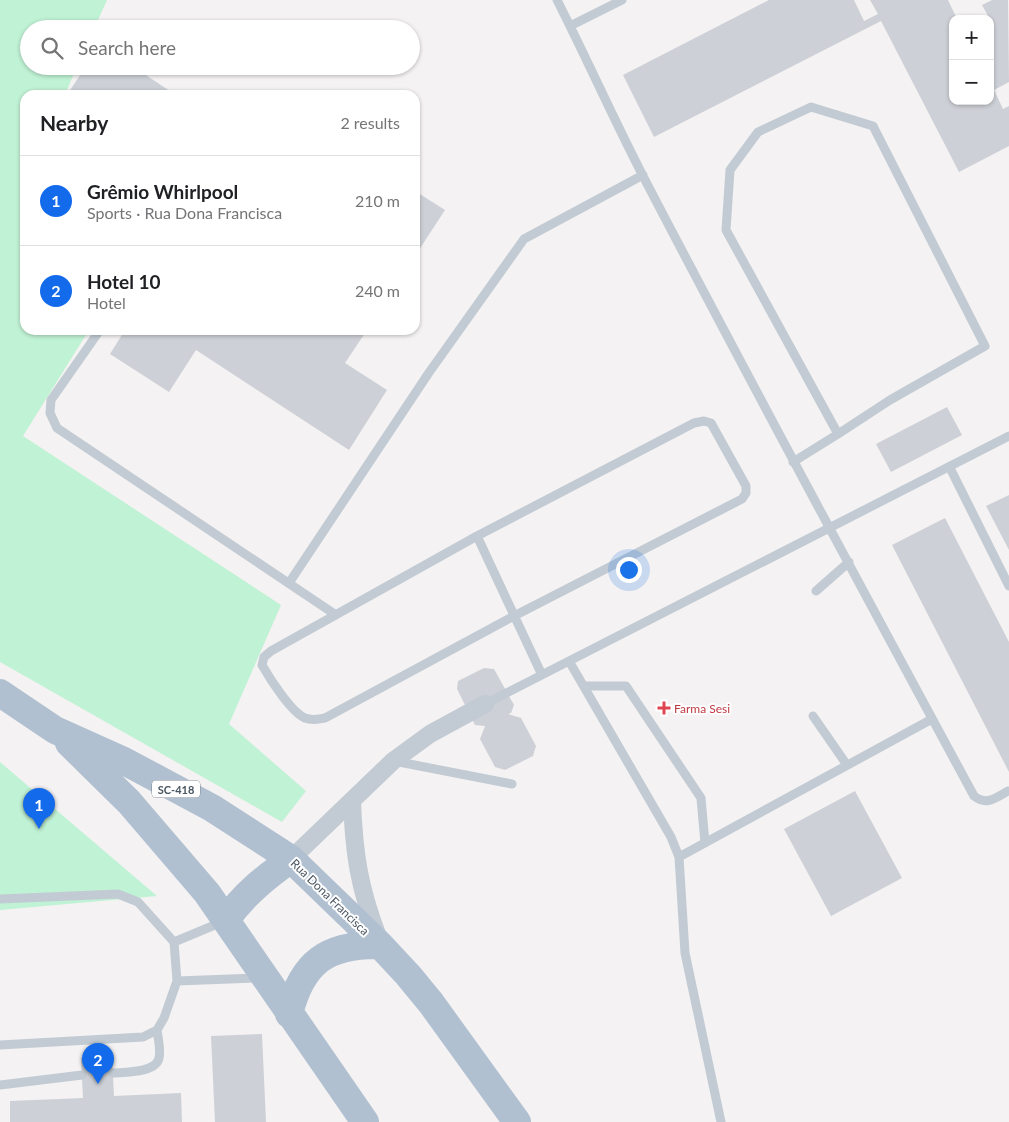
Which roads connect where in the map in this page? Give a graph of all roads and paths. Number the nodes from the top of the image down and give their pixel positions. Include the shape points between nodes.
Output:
1 (557, 0) edge
2 (622, 0) edge
3 (570, 26) junction
4 (642, 175) junction
5 (96, 335) edge
6 (838, 434) junction
7 (1009, 436) edge
8 (793, 462) junction
9 (950, 468) junction
10 (831, 528) junction
11 (477, 536) junction
12 (849, 562) junction
13 (289, 583) junction
14 (1009, 586) edge
15 (816, 591) dead end
16 (336, 615) junction
17 (514, 616) junction
18 (569, 661) junction
19 (542, 675) junction
20 (584, 686) junction
21 (0, 693) edge
22 (486, 704) joint
23 (813, 716) dead end
24 (932, 718) junction
25 (55, 730) junction
26 (393, 761) junction
27 (847, 765) junction
28 (512, 784) dead end
29 (1008, 791) edge
30 (352, 801) junction
31 (705, 843) junction
32 (679, 857) junction
33 (291, 859) junction
34 (0, 899) edge
35 (226, 920) junction
36 (174, 942) junction
37 (380, 945) junction
38 (265, 978) junction
39 (177, 981) junction
40 (290, 1014) junction
41 (158, 1030) junction
42 (0, 1045) edge
43 (113, 1073) dead end
44 (82, 1075) dead end
45 (0, 1085) edge
46 (365, 1122) edge
47 (517, 1122) edge
48 (721, 1122) edge

1 - 3 lane
2 - 3 lane
3 - 4 lane
4 - 8 lane
4 - 13 lane via 524,239 428,374
5 - 13 lane via 51,400 50,413 58,428
6 - 6 lane via 726,230 730,170 758,132 810,107 873,126 985,346
6 - 8 lane
7 - 9 lane
8 - 10 lane
9 - 10 lane
9 - 14 lane
10 - 12 lane
10 - 18 lane
11 - 16 lane
11 - 17 lane
11 - 17 lane via 694,423 704,421 712,423 746,486 742,499
12 - 15 lane
12 - 24 lane
13 - 16 lane
16 - 17 lane via 264,657 262,665 278,691 304,718 325,718
17 - 19 lane
18 - 19 lane
18 - 20 lane
19 - 22 lane
20 - 31 lane via 626,686 702,798
20 - 32 lane via 671,837
21 - 25 main road, Rua Dona Francisca / SC-418
22 - 26 street via 430,734
23 - 27 lane
24 - 27 lane
24 - 29 lane via 974,796 989,802
25 - 33 main road, Rua Dona Francisca / SC-418 via 124,761 212,808
25 - 35 main road, Rua Dona Francisca / SC-418 via 149,824
26 - 28 lane
26 - 30 street
27 - 31 lane
30 - 33 street
30 - 37 street via 354,850 364,899
31 - 32 lane
32 - 48 lane via 684,953
33 - 35 main road via 254,886
33 - 37 main road, Rua Dona Francisca / SC-418
34 - 36 lane via 118,894 138,902
35 - 36 lane
35 - 38 main road, Rua Dona Francisca / SC-418
36 - 39 lane
37 - 40 main road via 355,944 330,952 310,968 296,989
37 - 47 main road, Rua Dona Francisca / SC-418 via 431,1003
38 - 39 lane
38 - 40 main road, Rua Dona Francisca / SC-418
39 - 41 lane
40 - 46 main road, Rua Dona Francisca / SC-418
41 - 42 lane via 143,1037
41 - 43 lane via 159,1058 155,1065 148,1069
44 - 45 lane

